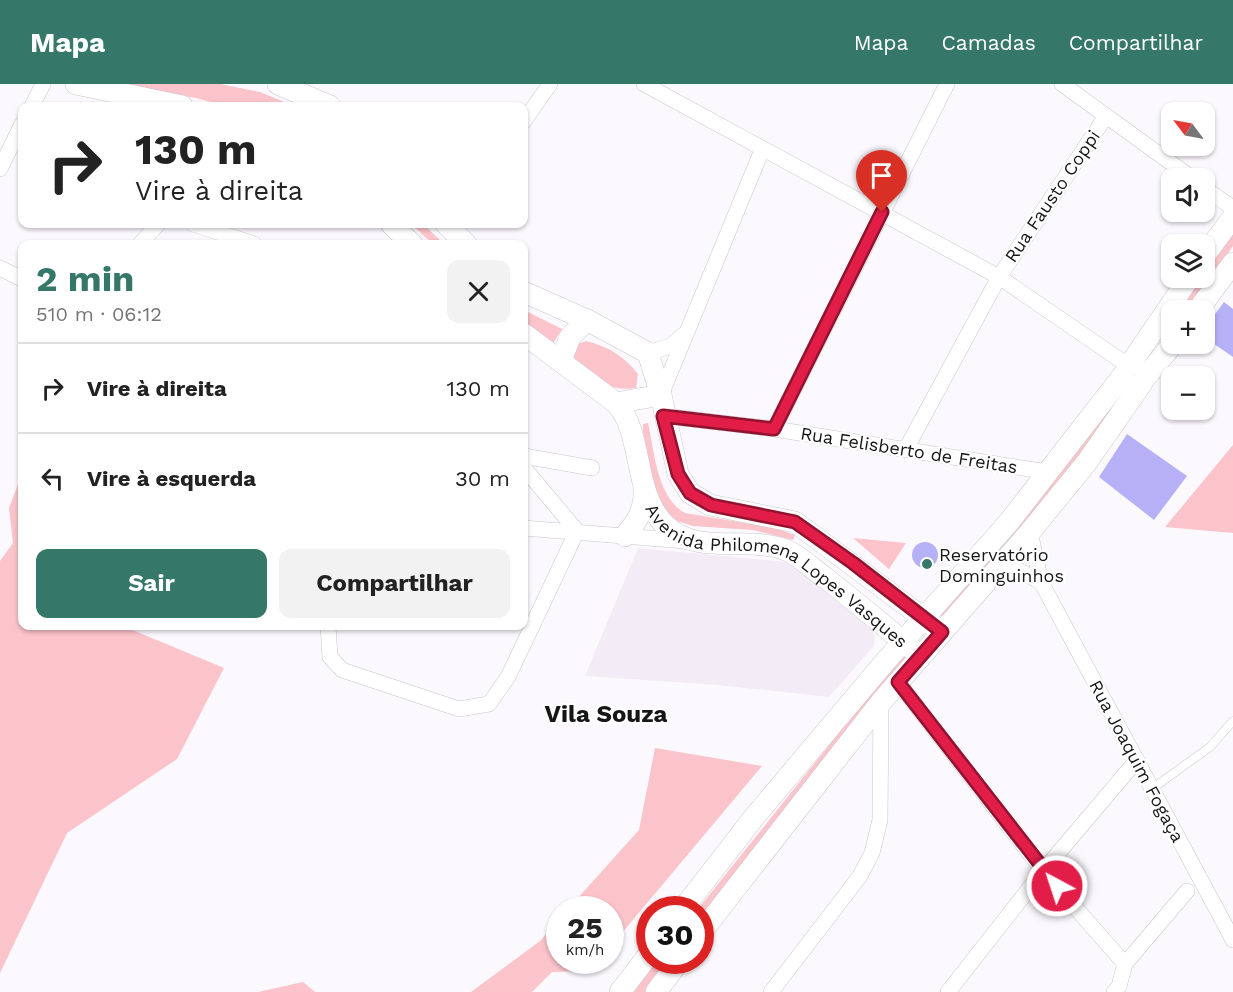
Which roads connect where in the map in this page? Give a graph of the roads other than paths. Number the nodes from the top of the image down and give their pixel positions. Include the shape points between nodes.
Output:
1 (43, 84) edge
2 (76, 84) edge
3 (278, 84) edge
4 (550, 84) edge
5 (644, 84) edge
6 (947, 84) edge
7 (1062, 84) edge
8 (34, 102) edge
9 (163, 102) edge
10 (320, 102) edge
11 (528, 115) edge
12 (1106, 116) junction
13 (18, 132) edge
14 (762, 150) junction
15 (1178, 168) edge
16 (0, 169) edge
17 (1215, 196) edge
18 (1233, 208) edge
19 (882, 212) junction
20 (1233, 217) edge
21 (154, 228) edge
22 (205, 228) edge
23 (395, 228) edge
24 (451, 228) edge
25 (144, 240) edge
26 (242, 240) edge
27 (408, 240) edge
28 (462, 240) edge
29 (1215, 241) edge
30 (1233, 262) edge
31 (0, 268) edge
32 (18, 277) edge
33 (999, 277) junction
34 (1183, 288) edge
35 (528, 293) edge
36 (1205, 300) edge
37 (587, 320) junction
38 (686, 333) junction
39 (528, 337) edge
40 (648, 353) junction
41 (1161, 354) edge
42 (561, 361) junction
43 (1135, 375) junction
44 (661, 394) junction
45 (620, 408) junction
46 (663, 416) junction
47 (774, 429) junction
48 (906, 449) junction
49 (528, 457) edge
50 (592, 468) dead end
51 (1048, 472) junction
52 (528, 473) edge
53 (644, 488) junction
54 (528, 528) edge
55 (577, 531) junction
56 (1030, 532) junction
57 (624, 536) junction
58 (688, 541) junction
59 (853, 563) junction
60 (1004, 563) junction
61 (1041, 582) junction
62 (836, 586) junction
63 (923, 618) junction
64 (328, 630) edge
65 (942, 632) junction
66 (902, 641) junction
67 (921, 656) junction
68 (898, 682) junction
69 (880, 702) junction
70 (1233, 721) edge
71 (1137, 760) junction
72 (1153, 788) junction
73 (1043, 871) junction
74 (1187, 891) dead end
75 (693, 896) edge
76 (714, 916) edge
77 (1233, 940) edge
78 (1125, 964) junction
79 (636, 971) edge
80 (670, 974) edge
81 (620, 992) edge
82 (656, 992) edge
83 (771, 992) edge
84 (948, 992) edge
85 (1114, 992) edge

1 - 8 street
2 - 9 main road
3 - 10 main road
4 - 11 street
5 - 14 street
6 - 19 street
7 - 12 street
12 - 15 street
12 - 33 street, Rua Fausto Coppi
13 - 16 street
14 - 19 street
14 - 38 street
17 - 18 street
19 - 33 street
19 - 47 street
20 - 29 main road
21 - 25 street
22 - 26 street
23 - 27 main road
24 - 28 main road
30 - 36 main road
31 - 32 street
33 - 43 street
33 - 48 street, Rua Fausto Coppi
34 - 43 main road
35 - 37 main road
37 - 40 main road
37 - 42 main road via 570,337
38 - 40 street via 670,346
38 - 44 street
39 - 42 main road
40 - 44 main road, Avenida Philomena Lopes Vasques
41 - 43 main road
42 - 45 main road
43 - 51 main road
43 - 56 main road via 1087,462
44 - 45 main road
44 - 46 main road, Avenida Philomena Lopes Vasques
45 - 46 main road
45 - 53 main road, Avenida Philomena Lopes Vasques
46 - 47 street, Rua Felisberto de Freitas
46 - 59 main road, Avenida Philomena Lopes Vasques via 678,474 690,493 711,505 795,522
47 - 48 street, Rua Felisberto de Freitas
48 - 51 street, Rua Felisberto de Freitas
49 - 50 street
51 - 63 main road
52 - 55 street
53 - 57 main road, Avenida Philomena Lopes Vasques via 645,503 640,516
53 - 58 main road, Avenida Philomena Lopes Vasques via 665,525
54 - 55 street
55 - 57 street
55 - 64 street via 508,677 489,704 459,709 342,670 330,657
56 - 60 main road
56 - 61 street, Rua Joaquim Fogaça
57 - 58 street
58 - 62 main road, Avenida Philomena Lopes Vasques via 786,550
59 - 62 main road
59 - 63 main road, Avenida Philomena Lopes Vasques
60 - 61 street
60 - 65 main road
61 - 71 street, Rua Joaquim Fogaça
62 - 66 main road, Avenida Philomena Lopes Vasques
63 - 65 main road, Avenida Philomena Lopes Vasques
63 - 66 main road
65 - 67 main road
66 - 67 main road, Avenida Philomena Lopes Vasques
66 - 75 main road
67 - 68 main road
68 - 69 main road
68 - 73 street
69 - 76 main road
69 - 83 street via 880,820 872,853 860,876
70 - 72 lane via 1210,747
71 - 72 street, Rua Joaquim Fogaça
71 - 73 street
72 - 77 street, Rua Joaquim Fogaça
73 - 78 street
73 - 84 street
74 - 78 street
78 - 85 street
79 - 81 main road
80 - 82 main road

